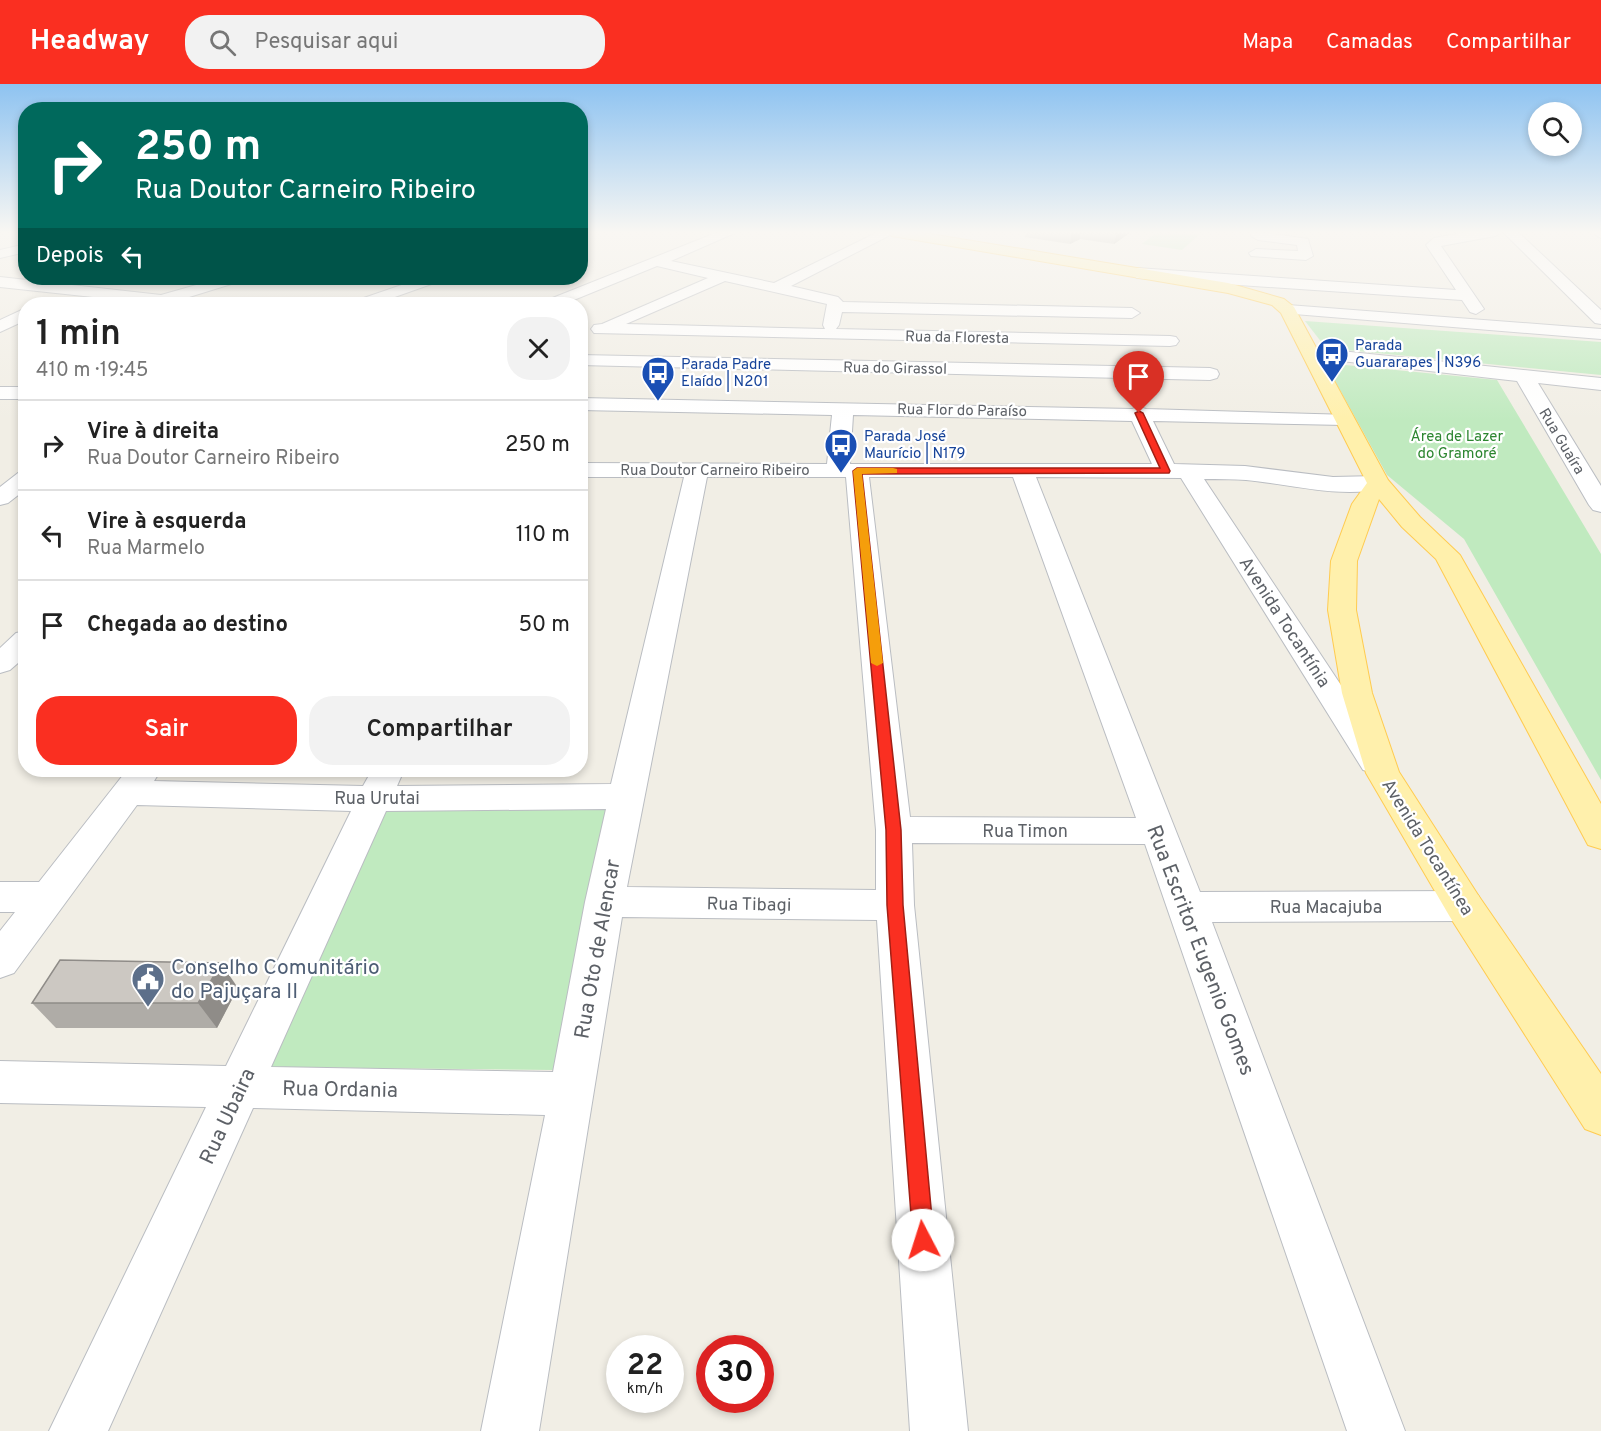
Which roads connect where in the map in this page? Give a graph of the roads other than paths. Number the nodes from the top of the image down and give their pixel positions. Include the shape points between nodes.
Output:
1 (112, 295) edge
2 (575, 295) edge
3 (680, 295) edge
4 (799, 295) edge
5 (1254, 295) edge
6 (1277, 295) edge
7 (1453, 295) edge
8 (1577, 295) edge
9 (572, 296) joint
10 (1468, 296) joint
11 (128, 297) edge
12 (576, 297) edge
13 (588, 300) edge
14 (594, 302) dead end
15 (835, 305) junction
16 (1283, 306) junction
17 (616, 307) dead end
18 (0, 312) edge
19 (639, 312) junction
20 (18, 313) edge
21 (1601, 319) edge
22 (18, 321) edge
23 (1488, 325) junction
24 (600, 329) junction
25 (588, 334) edge
26 (829, 334) junction
27 (1601, 334) edge
28 (3, 335) edge
29 (1170, 341) junction
30 (1312, 353) junction
31 (588, 360) edge
32 (827, 367) junction
33 (1210, 374) junction
34 (1524, 376) junction
35 (1601, 384) edge
36 (1228, 388) dead end
37 (0, 393) edge
38 (18, 393) edge
39 (1247, 402) dead end
40 (588, 404) edge
41 (833, 408) junction
42 (1139, 413) junction
43 (1265, 416) junction
44 (1344, 419) junction
45 (0, 470) edge
46 (18, 470) edge
47 (588, 470) edge
48 (697, 471) junction
49 (848, 471) junction
50 (1022, 471) junction
51 (1177, 471) junction
52 (1373, 474) junction
53 (18, 484) edge
54 (0, 498) edge
55 (1601, 505) edge
56 (18, 647) edge
57 (0, 664) edge
58 (1383, 773) junction
59 (137, 781) edge
60 (381, 784) edge
61 (627, 796) junction
62 (894, 830) junction
63 (1157, 831) junction
64 (1601, 836) edge
65 (0, 897) edge
66 (47, 897) junction
67 (604, 902) junction
68 (895, 905) junction
69 (1464, 906) junction
70 (1187, 907) junction
71 (0, 961) edge
72 (0, 1082) edge
73 (241, 1086) junction
74 (572, 1094) junction
75 (1601, 1113) edge
76 (78, 1431) edge
77 (510, 1431) edge
78 (939, 1431) edge
79 (1376, 1431) edge

1 - 11 street
2 - 9 street
3 - 19 street
4 - 15 street
5 - 16 main road
6 - 16 street
7 - 10 street
8 - 21 street
9 - 12 street
10 - 23 street
13 - 14 street
15 - 26 street
15 - 29 street via 1127,306
16 - 23 street
16 - 30 main road
17 - 19 street
18 - 20 street
19 - 24 street
22 - 28 street
23 - 27 street
24 - 25 street
24 - 26 street, Rua da Floresta
26 - 29 street, Rua da Floresta
26 - 32 street
29 - 33 street
30 - 34 street
30 - 44 main road
31 - 32 street, Rua do Girassol
32 - 33 street, Rua do Girassol
32 - 41 street
33 - 36 street
34 - 35 street
34 - 55 street, Rua Guaíra
37 - 38 street
39 - 43 street
40 - 41 street, Rua Flor do Paraíso
41 - 42 street, Rua Flor do Paraíso
41 - 49 street
42 - 43 street, Rua Flor do Paraíso
42 - 51 street, Avenida Tocantínia
43 - 44 street, Rua Flor do Paraíso
44 - 52 main road
45 - 46 street
47 - 48 street, Rua Doutor Carneiro Ribeiro
48 - 49 street, Rua Doutor Carneiro Ribeiro
48 - 61 street, Rua Oto de Alencar
49 - 50 street, Rua Doutor Carneiro Ribeiro
49 - 62 street
50 - 51 street, Rua Doutor Carneiro Ribeiro
50 - 63 street, Rua Escritor Eugenio Gomes
51 - 52 street, Rua Doutor Carneiro Ribeiro via 1245,473 1325,484
51 - 58 street, Avenida Tocantínia
52 - 58 main road, Avenida Tocantínea via 1344,561 1342,610 1357,693
52 - 64 main road via 1411,522 1447,555
53 - 54 street
56 - 57 street
58 - 69 main road, Avenida Tocantínea
59 - 60 street, Rua Urutai
59 - 66 street
60 - 61 street, Rua Urutai
60 - 73 street, Rua Ubaira
61 - 67 street, Rua Oto de Alencar
62 - 63 street, Rua Timon
62 - 68 street
63 - 70 street, Rua Escritor Eugenio Gomes
65 - 66 street
66 - 71 street
67 - 68 street, Rua Tibagi
67 - 74 street, Rua Oto de Alencar
68 - 78 street
69 - 70 street, Rua Macajuba
69 - 75 main road, Avenida Tocantínea
70 - 79 street, Rua Escritor Eugenio Gomes
72 - 73 street, Rua Ordania
73 - 74 street, Rua Ordania
73 - 76 street, Rua Ubaira
74 - 77 street, Rua Oto de Alencar

